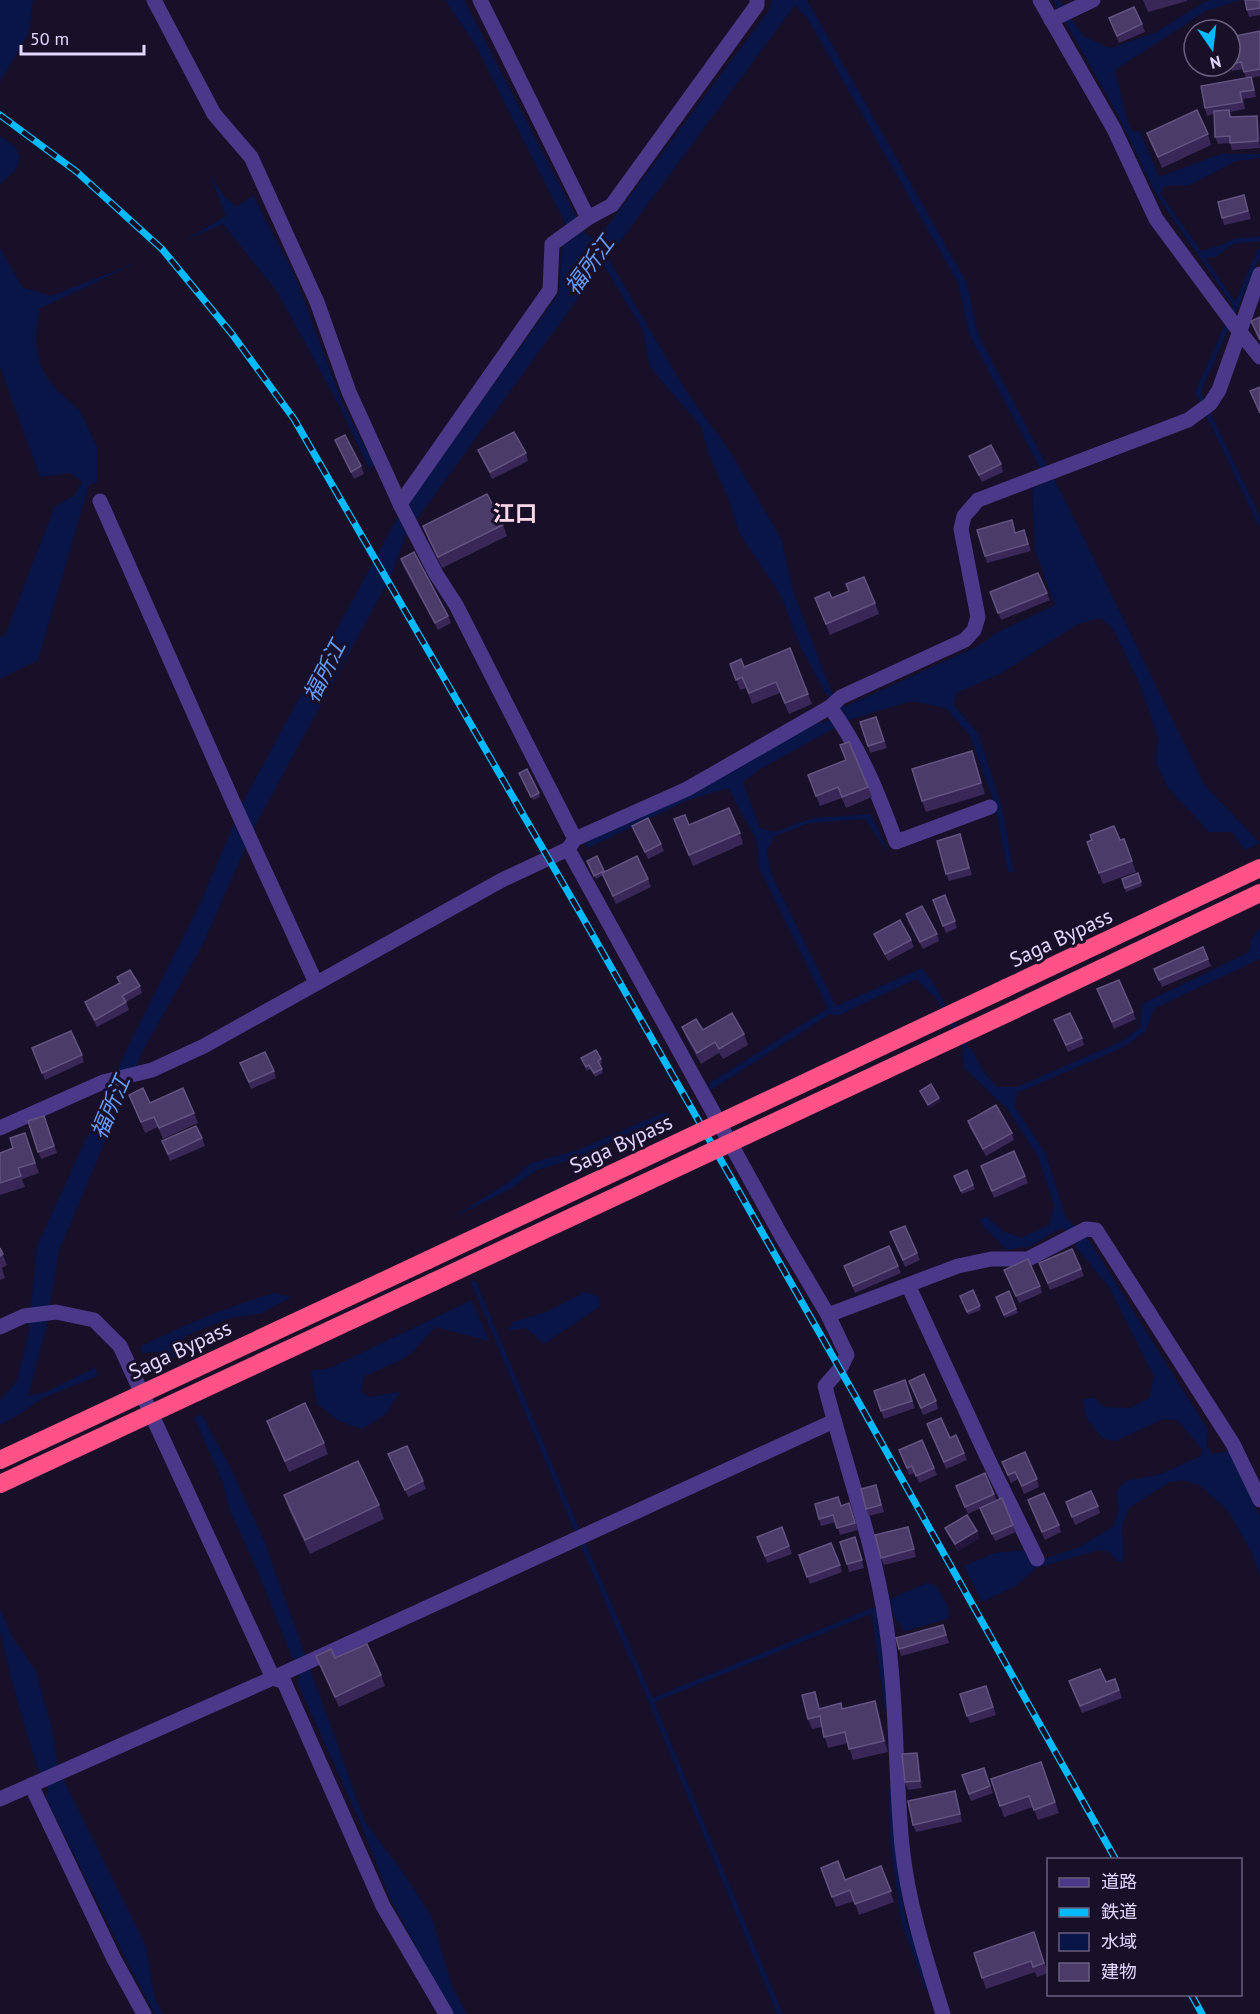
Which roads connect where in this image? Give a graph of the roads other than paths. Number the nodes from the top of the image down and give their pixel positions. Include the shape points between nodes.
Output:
1 (154, 0) edge
2 (480, 0) edge
3 (757, 0) edge
4 (1040, 0) edge
5 (1092, 0) edge
6 (1054, 18) junction
7 (588, 218) junction
8 (1260, 274) edge
9 (1239, 331) junction
10 (1260, 357) edge
11 (100, 501) dead end
12 (400, 504) junction
13 (835, 705) junction
14 (990, 807) dead end
15 (572, 844) junction
16 (1260, 868) edge
17 (1260, 893) edge
18 (316, 983) junction
19 (0, 1128) edge
20 (908, 1284) junction
21 (828, 1315) junction
22 (0, 1327) edge
23 (141, 1392) junction
24 (151, 1413) junction
25 (834, 1421) junction
26 (0, 1460) edge
27 (0, 1484) edge
28 (1260, 1500) edge
29 (1036, 1559) dead end
30 (273, 1678) junction
31 (36, 1783) junction
32 (0, 1799) edge
33 (144, 2014) edge
34 (446, 2014) edge
35 (943, 2014) edge

1 - 12 street via 214,114 251,157 317,302 349,392
2 - 7 street
3 - 7 street via 612,205
4 - 6 street
5 - 6 street
6 - 9 street via 1114,129 1156,219
7 - 12 street via 552,244 550,290
8 - 9 street
9 - 10 street
9 - 13 street via 1219,390 1188,420 978,500 964,516 962,529 978,617 974,630 965,640
11 - 18 street
12 - 15 street via 456,605
13 - 14 street via 870,774 896,842
13 - 15 street via 687,789
15 - 18 street
15 - 21 street via 782,1237
16 - 23 highway, Saga Bypass, bridge
17 - 24 highway, bridge
18 - 19 street via 204,1046 152,1070 103,1082
20 - 21 street
20 - 28 street via 991,1259 1028,1259 1086,1229 1096,1230 1233,1444
20 - 29 street
21 - 25 street via 847,1355 825,1386
22 - 23 street via 24,1316 56,1311 94,1320 120,1346
23 - 24 street
23 - 26 highway, Saga Bypass
24 - 27 highway
24 - 30 street
25 - 30 street
25 - 35 street via 869,1539 886,1623 903,1847 916,1928
30 - 31 street
30 - 34 street via 284,1683 383,1906
31 - 32 street
31 - 33 street via 114,1959

